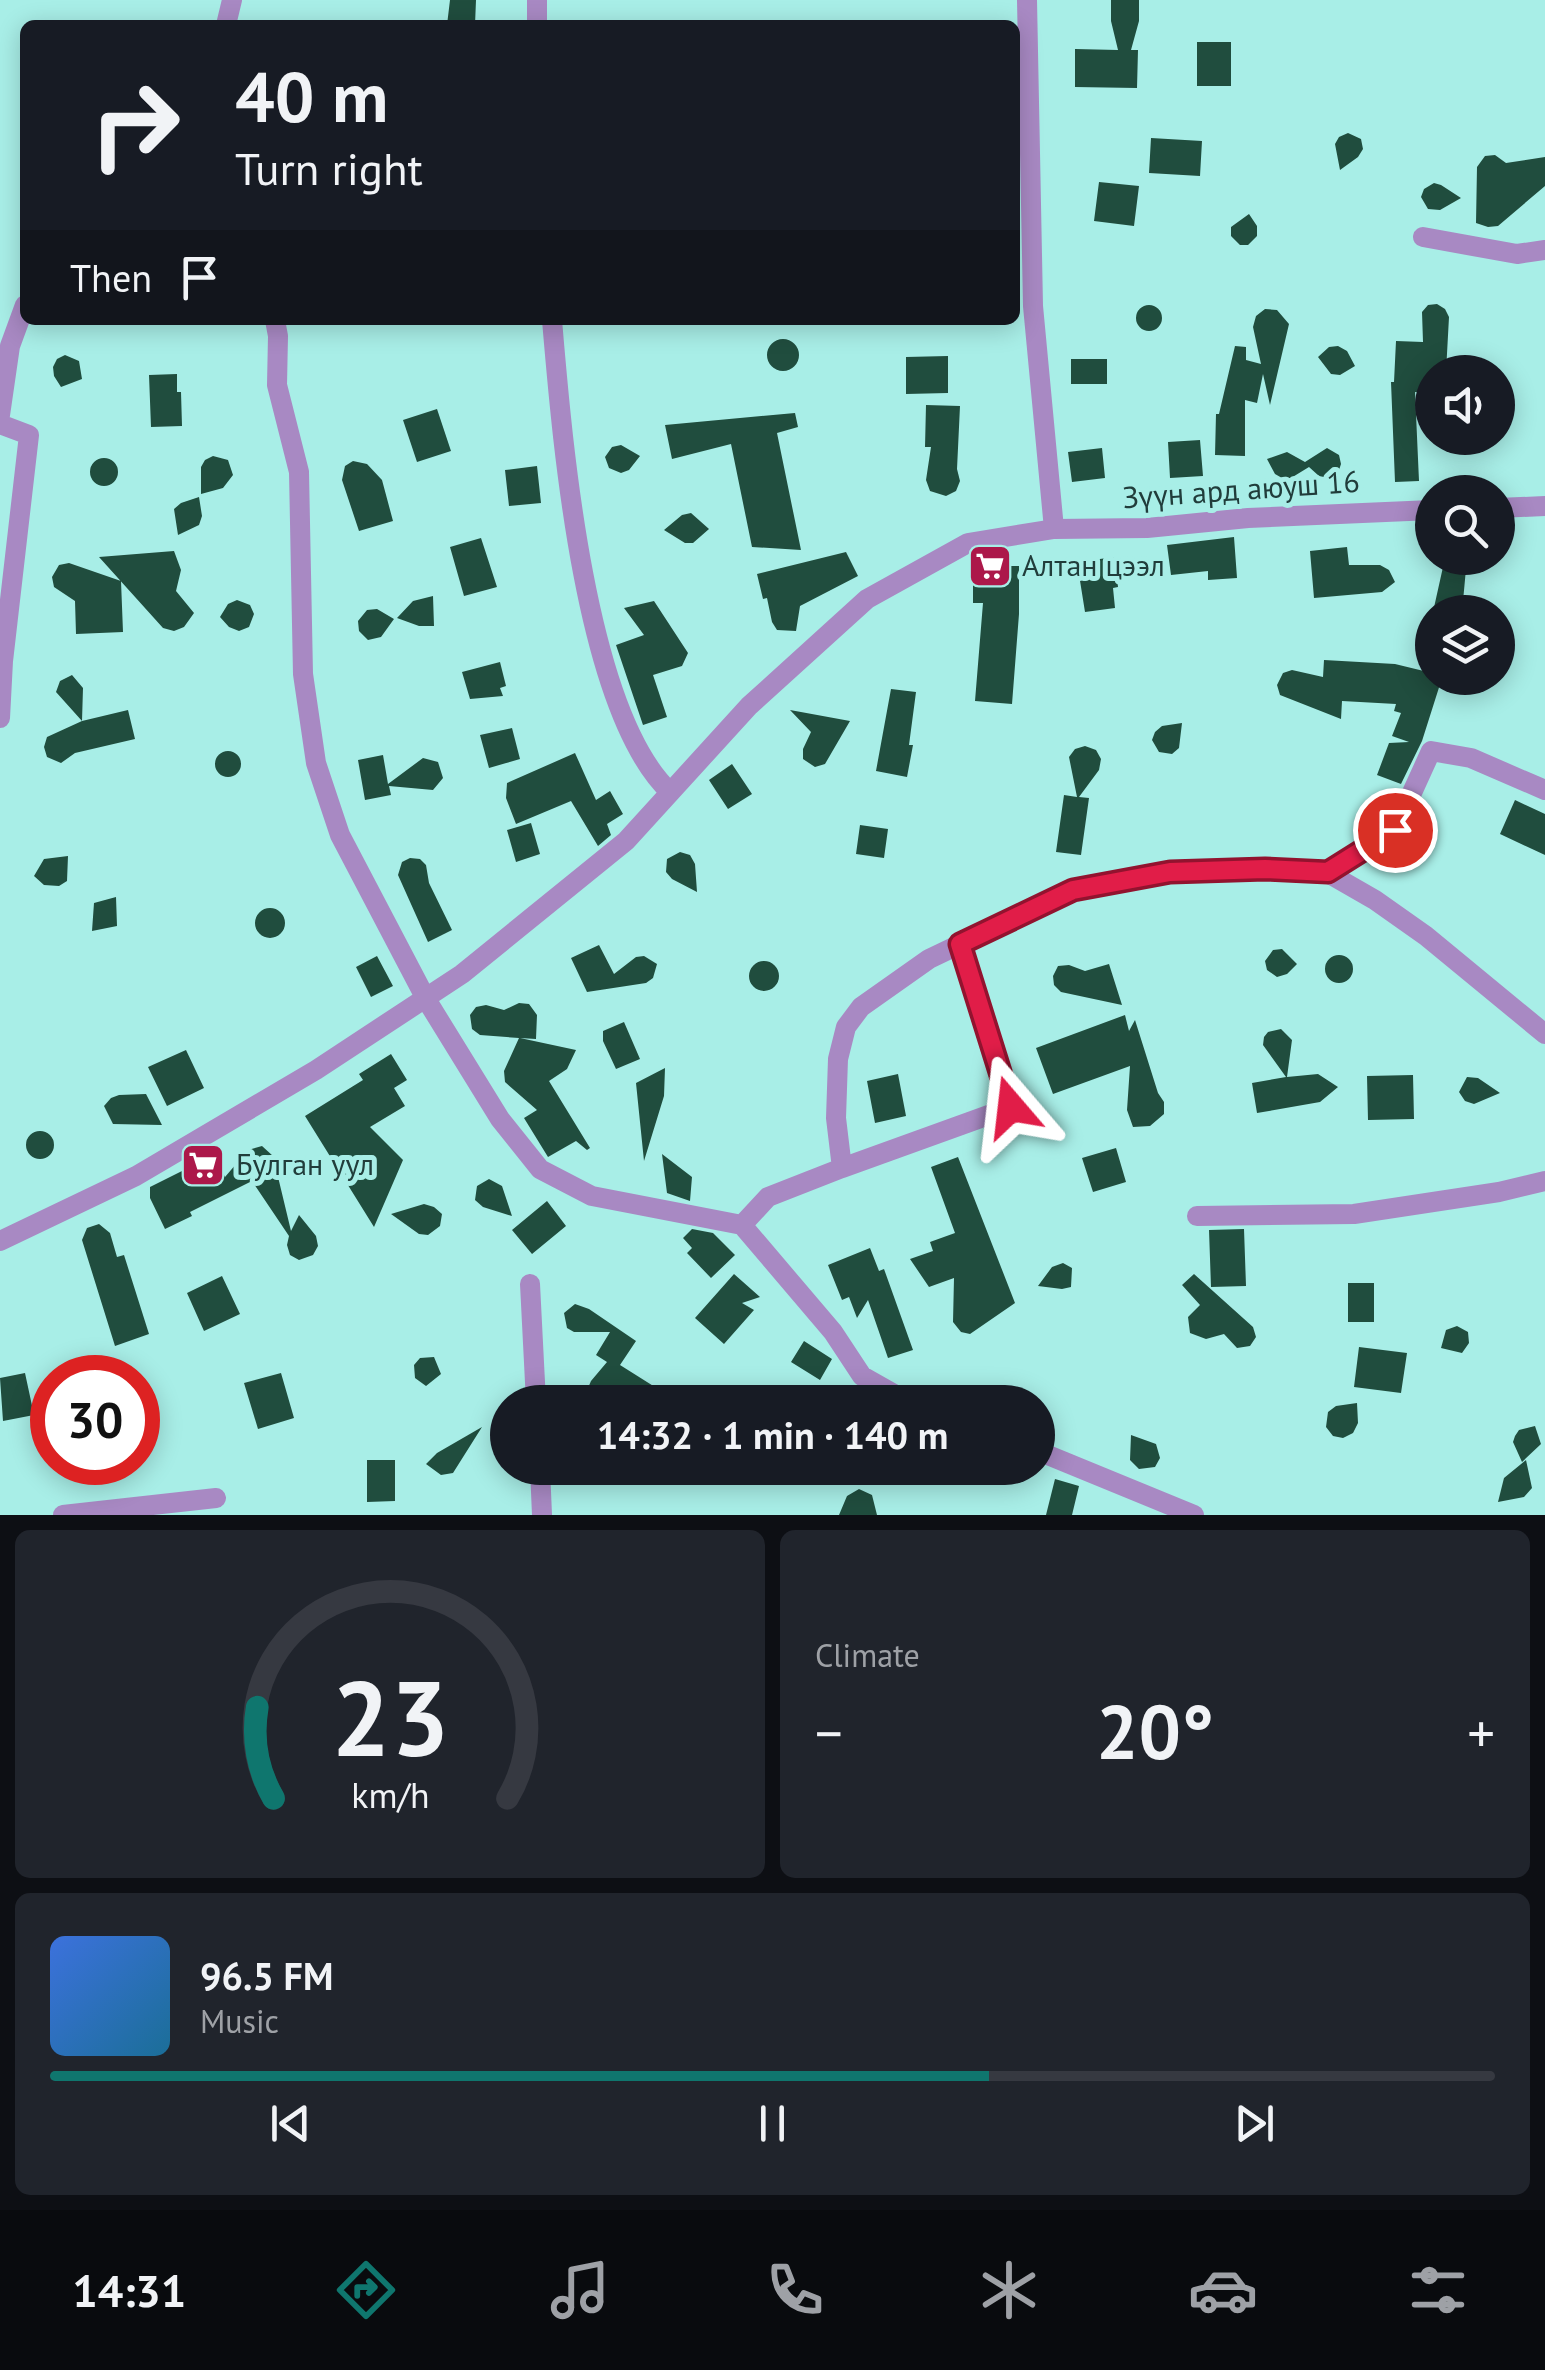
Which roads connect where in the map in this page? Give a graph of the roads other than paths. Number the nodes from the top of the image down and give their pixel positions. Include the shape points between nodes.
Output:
1 (1027, 0) edge
2 (1422, 237) dead end
3 (1545, 250) edge
4 (20, 319) edge
5 (276, 325) edge
6 (553, 325) edge
7 (0, 416) edge
8 (0, 424) edge
9 (1545, 506) edge
10 (1515, 507) edge
11 (1415, 511) edge
12 (1054, 529) junction
13 (0, 718) edge
14 (1545, 790) edge
15 (670, 792) junction
16 (1328, 872) junction
17 (960, 944) junction
18 (426, 999) junction
19 (1545, 1034) edge
20 (842, 1168) junction
21 (1545, 1181) edge
22 (1196, 1216) dead end
23 (742, 1225) junction
24 (0, 1240) edge
25 (530, 1284) dead end
26 (535, 1385) edge
27 (878, 1385) edge
28 (1055, 1458) edge
29 (541, 1485) edge
30 (216, 1498) dead end
31 (63, 1515) edge
32 (542, 1515) edge
33 (1194, 1515) edge

1 - 12 street via 1033,306
2 - 3 street via 1516,254
4 - 7 street
5 - 18 street via 277,386 299,472 303,674 316,764 340,834
6 - 15 street via 578,549 611,686 650,773
8 - 13 street via 29,435
9 - 10 street
11 - 12 street, Зүүн ард аюуш 16
12 - 15 street, Зүүн ард аюуш 16 via 968,543 867,600 750,706
14 - 16 street via 1471,758 1430,751 1395,830
15 - 18 street, Зүүн ард аюуш 16 via 626,841
16 - 17 street via 1170,872 1092,886
16 - 19 street via 1426,936
17 - 20 street via 876,994 846,1027 836,1118
17 - 20 street via 1011,1107
18 - 23 street via 540,1170 592,1196
18 - 24 street, Зүүн ард аюуш 16 via 136,1176
20 - 23 street via 768,1197
21 - 22 street via 1354,1214
23 - 27 street via 812,1305 862,1376
25 - 26 street
28 - 33 street
29 - 32 street
30 - 31 street

